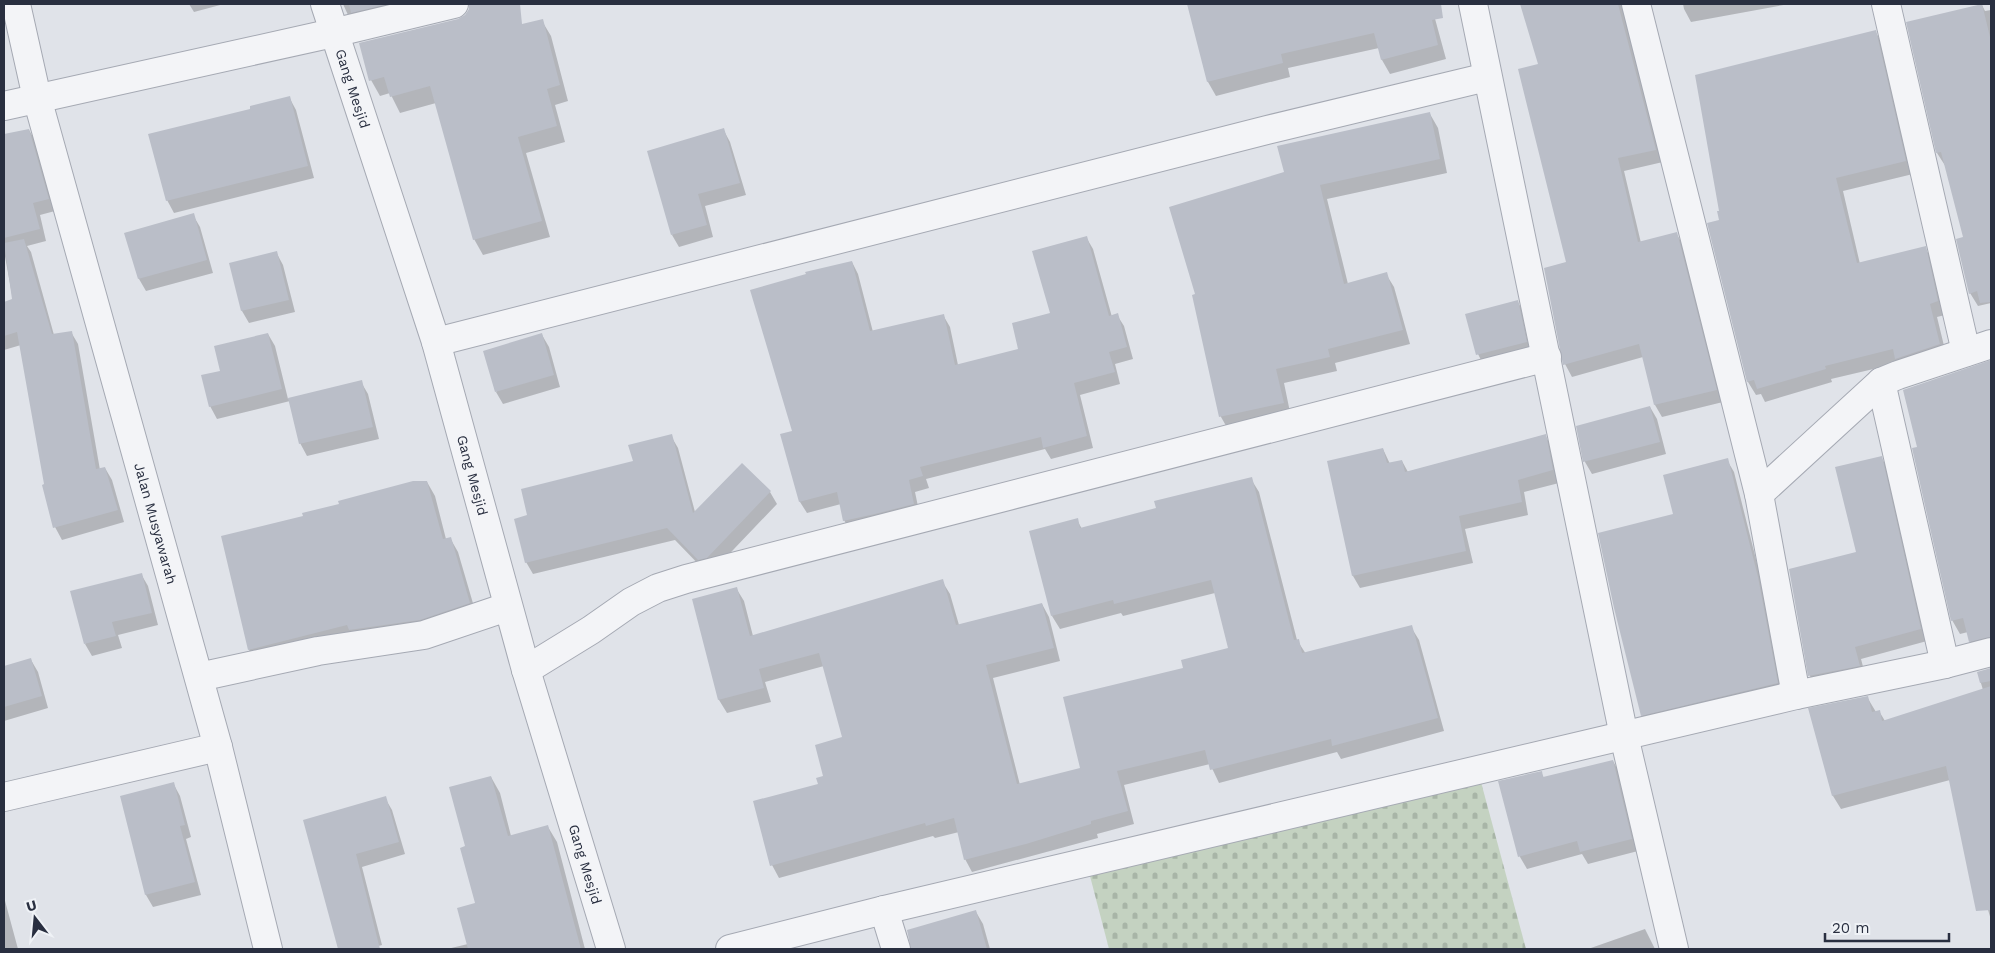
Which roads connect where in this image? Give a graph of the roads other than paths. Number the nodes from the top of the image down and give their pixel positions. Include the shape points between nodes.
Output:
1 (16, 4) edge
2 (325, 4) edge
3 (454, 4) edge
4 (1473, 4) edge
5 (1636, 4) edge
6 (1886, 4) edge
7 (333, 33) junction
8 (1487, 77) junction
9 (37, 98) junction
10 (4, 106) edge
11 (436, 342) junction
12 (1979, 348) edge
13 (1547, 357) junction
14 (1881, 382) junction
15 (1759, 494) junction
16 (507, 607) junction
17 (1991, 652) edge
18 (1945, 664) junction
19 (526, 670) junction
20 (199, 677) junction
21 (1796, 695) junction
22 (1624, 736) junction
23 (218, 747) junction
24 (4, 796) edge
25 (884, 910) junction
26 (268, 949) edge
27 (612, 949) edge
28 (730, 949) edge
29 (896, 949) edge
30 (1674, 949) edge

1 - 9 street, Jalan Musyawarah
2 - 7 street, Gang Mesjid
3 - 7 street
4 - 8 street
5 - 15 street
6 - 12 street
7 - 9 street
7 - 11 street, Gang Mesjid
8 - 11 street via 1257,132
8 - 13 street
9 - 10 street
9 - 20 street, Jalan Musyawarah
11 - 16 street, Gang Mesjid
12 - 14 street
13 - 19 street via 686,579 631,602
13 - 22 street
14 - 15 street
14 - 18 street
15 - 21 street
16 - 19 street, Gang Mesjid
16 - 20 street via 424,635 318,650
17 - 18 street
18 - 21 street
19 - 27 street, Gang Mesjid
20 - 23 street, Jalan Musyawarah
21 - 22 street
22 - 25 street
22 - 30 street
23 - 24 street
23 - 26 street, Jalan Musyawarah
25 - 28 street
25 - 29 street

